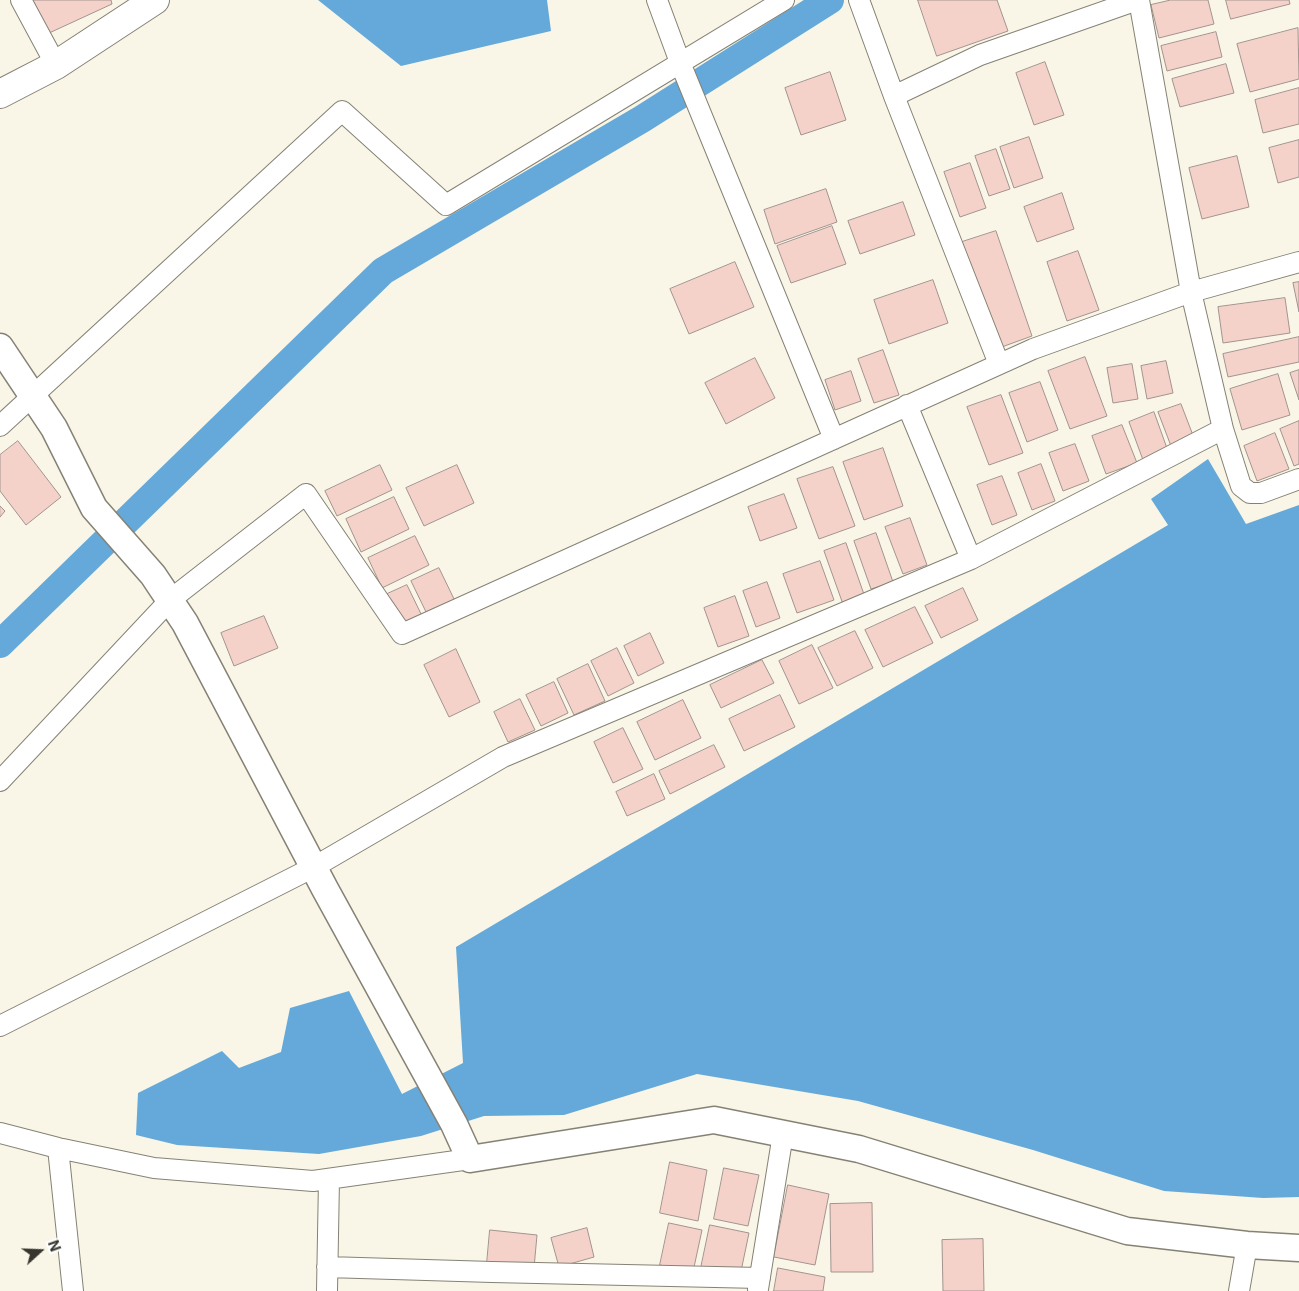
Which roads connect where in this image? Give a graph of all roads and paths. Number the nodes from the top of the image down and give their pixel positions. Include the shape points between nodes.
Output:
1 (21, 0) edge
2 (155, 0) edge
3 (657, 0) edge
4 (784, 0) edge
5 (1138, 0) edge
6 (861, 5) edge
7 (680, 64) junction
8 (56, 65) junction
9 (0, 94) edge
10 (894, 96) junction
11 (1299, 262) edge
12 (1191, 292) junction
13 (0, 347) edge
14 (999, 364) junction
15 (32, 395) junction
16 (907, 405) junction
17 (0, 426) edge
18 (1223, 429) junction
19 (834, 438) junction
20 (1299, 479) edge
21 (970, 559) junction
22 (170, 600) junction
23 (0, 781) edge
24 (314, 867) junction
25 (0, 1026) edge
26 (0, 1133) edge
27 (783, 1134) junction
28 (58, 1148) junction
29 (470, 1159) junction
30 (329, 1179) junction
31 (1247, 1245) junction
32 (1299, 1248) edge
33 (327, 1266) junction
34 (492, 1282) edge
35 (759, 1284) edge
36 (73, 1291) edge
37 (327, 1291) edge
38 (1239, 1291) edge

1 - 8 street
2 - 8 main road
3 - 7 street
4 - 7 street
5 - 10 street via 980,55
5 - 12 street
6 - 10 street
7 - 15 street via 446,205 342,111
7 - 19 street
8 - 9 main road
10 - 14 street
11 - 12 street
12 - 14 street
12 - 18 street
13 - 15 street
14 - 16 street
15 - 17 street
15 - 22 street via 54,428 94,508 153,575
16 - 19 street
16 - 21 street
18 - 20 street via 1241,486 1250,493 1261,493
18 - 21 street
19 - 22 street via 402,634 306,494
21 - 24 street via 503,757
22 - 23 street
22 - 24 street
24 - 25 street
24 - 29 street
26 - 28 street
27 - 29 street via 714,1120
27 - 31 street via 860,1149 1127,1231
27 - 35 street
28 - 30 street via 154,1168 313,1182
28 - 36 street
29 - 30 street
30 - 33 street
31 - 32 street
31 - 38 street
33 - 34 street
33 - 37 street
34 - 35 street

